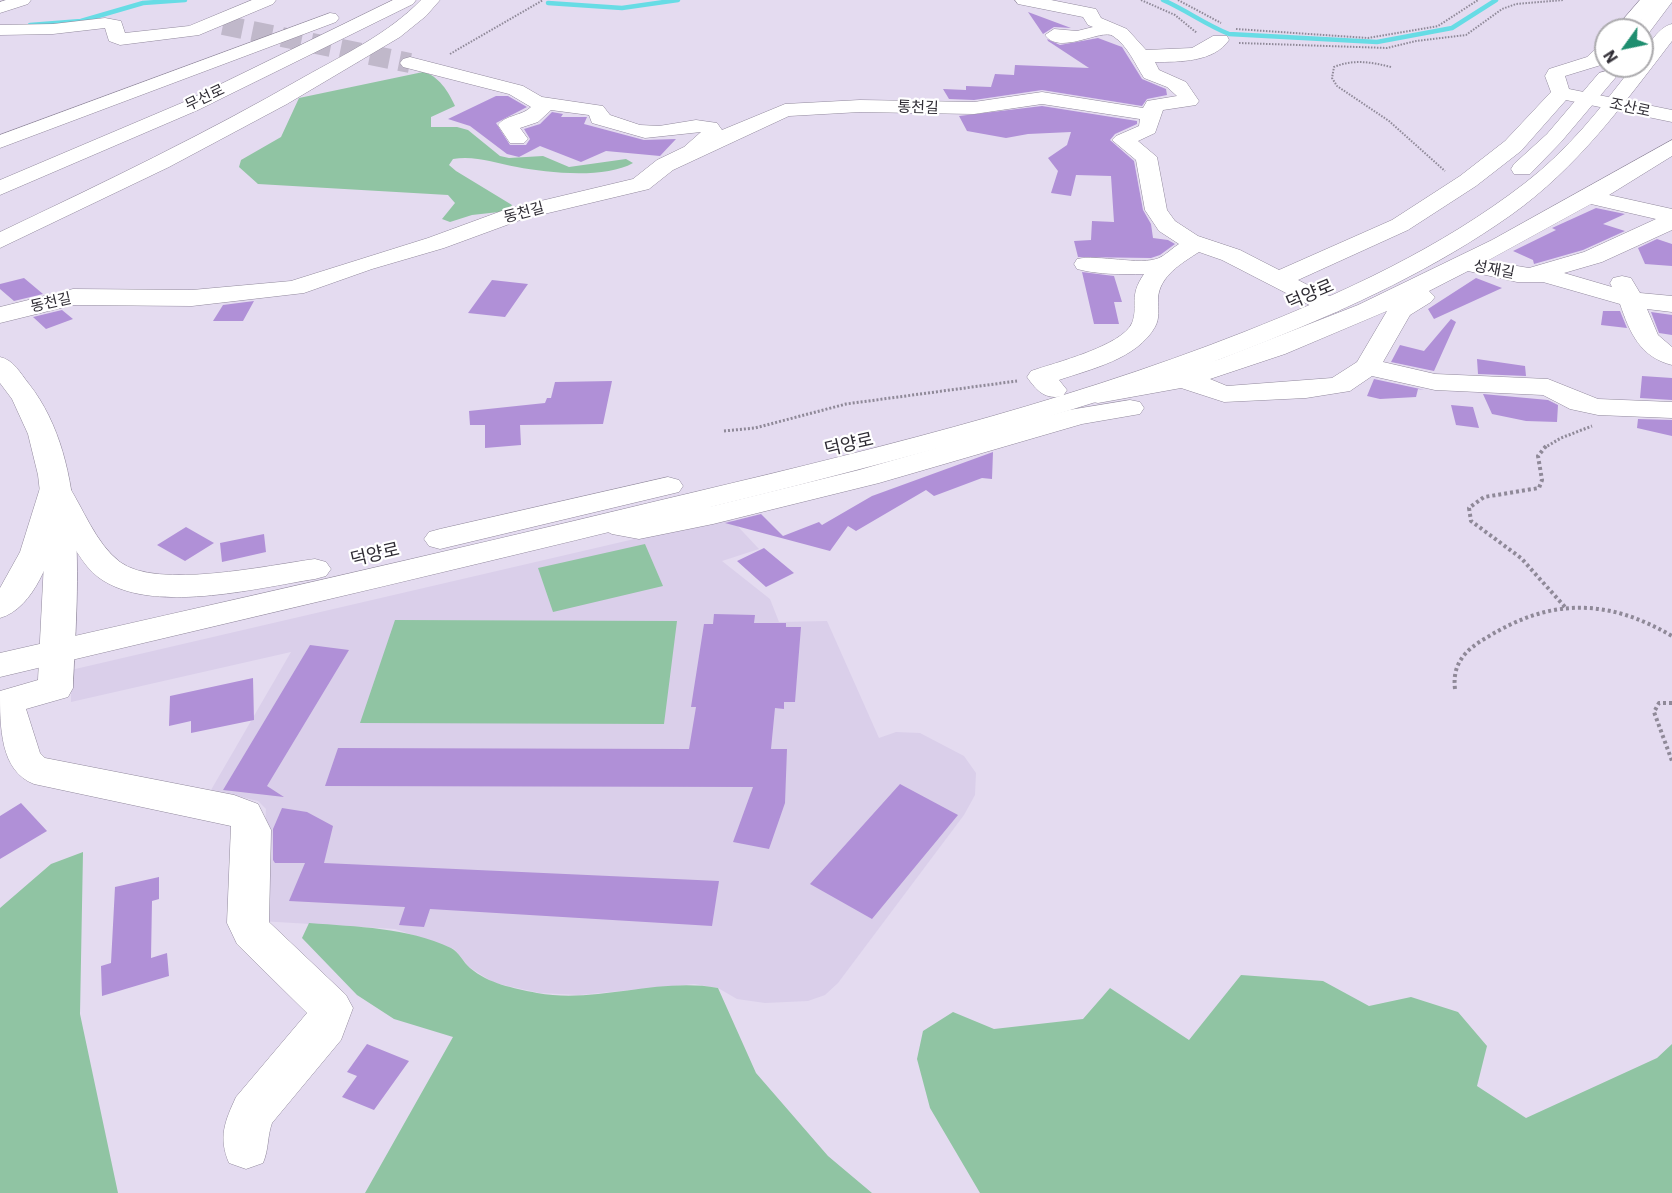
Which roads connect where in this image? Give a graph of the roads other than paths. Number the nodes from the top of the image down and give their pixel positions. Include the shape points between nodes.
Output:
1 (22, 0) edge
2 (267, 0) edge
3 (382, 0) edge
4 (407, 0) edge
5 (431, 0) edge
6 (1024, 0) edge
7 (1649, 0) edge
8 (1665, 0) edge
9 (0, 8) edge
10 (1633, 18) edge
11 (1651, 18) edge
12 (1110, 28) junction
13 (1672, 29) edge
14 (0, 30) edge
15 (1225, 31) road end
16 (1054, 35) dead end
17 (1140, 56) junction
18 (1594, 62) edge
19 (417, 65) tunnel mouth
20 (1604, 78) edge
21 (1587, 99) junction
22 (546, 104) junction
23 (1151, 115) junction
24 (1672, 116) edge
25 (517, 139) dead end
26 (0, 142) edge
27 (1672, 146) edge
28 (692, 153) junction
29 (0, 188) edge
30 (1588, 197) junction
31 (1672, 216) edge
32 (1672, 221) edge
33 (0, 241) edge
34 (1197, 243) junction
35 (1596, 256) junction
36 (1086, 264) dead end
37 (1468, 264) junction
38 (1163, 267) junction
39 (1531, 274) junction
40 (1280, 280) junction
41 (1631, 299) junction
42 (1319, 301) junction
43 (1672, 304) edge
44 (0, 315) edge
45 (1672, 357) edge
46 (1367, 367) junction
47 (2, 370) edge
48 (1175, 376) junction
49 (1047, 384) junction
50 (1672, 410) edge
51 (55, 488) junction
52 (605, 512) junction
53 (315, 569) junction
54 (0, 607) edge
55 (57, 641) junction
56 (0, 644) edge
57 (2, 691) edge
58 (246, 1147) dead end

1 - 9 main road
2 - 14 main road via 217,24 189,32 120,39 116,37 115,25 108,23
3 - 26 main road
4 - 29 main road, 무선로 via 191,106
5 - 33 main road via 419,14 360,53 275,103
6 - 12 main road via 1086,11 1094,21
7 - 10 main road
8 - 11 main road
12 - 16 main road via 1078,37
12 - 17 main road via 1121,33
13 - 21 main road, 덕양로
15 - 17 main road via 1212,48 1201,52
17 - 23 main road via 1151,74 1177,84 1190,100 1154,105
18 - 21 main road via 1555,76
19 - 22 main road, 동천길 via 516,90
20 - 21 main road, 덕양로
21 - 24 main road, 조산로
21 - 40 main road via 1400,225
21 - 42 main road, 덕양로 via 1534,158 1483,201
22 - 25 main road via 531,118 508,125
22 - 28 main road, 동천길 via 596,110 600,112 599,119 614,120 644,132 698,126 712,129 711,135
23 - 28 main road, 통천길 via 1042,98 956,109 798,108 785,110
23 - 34 main road via 1148,129 1123,140 1146,157 1161,219
27 - 30 main road, 덕양로 via 1644,167
28 - 44 main road, 동천길 via 665,165 641,184 515,214 295,288 192,298 74,297
30 - 31 main road
30 - 37 main road, 덕양로
32 - 35 main road
34 - 38 main road
34 - 40 main road
35 - 39 main road
35 - 41 main road
36 - 38 main road
37 - 39 main road, 성재길 via 1517,275
37 - 46 main road, 성재길 via 1460,278 1400,310
37 - 48 main road, 덕양로 via 1304,338
38 - 49 main road via 1146,295 1144,322 1138,332
39 - 41 main road, 성재길
40 - 42 main road
41 - 43 main road, 성재길
41 - 45 main road via 1644,337 1662,354
42 - 48 main road, 덕양로
42 - 49 main road, 덕양로 via 1176,350
46 - 48 main road, 성재길 via 1340,384 1306,390 1224,394
46 - 50 main road via 1435,382 1548,387 1580,403 1608,408
47 - 51 main road via 32,410 47,448
48 - 52 main road, 덕양로
48 - 52 main road, 덕양로 via 1185,386 1183,394 1160,404 1079,416 868,477 713,515 639,529 623,527
49 - 52 main road, 덕양로 via 911,430
51 - 53 main road via 108,569 134,583 176,586
51 - 54 main road via 32,559 17,589
51 - 55 main road
52 - 53 main road, 덕양로
52 - 55 main road, 덕양로
53 - 55 main road, 덕양로
55 - 56 main road, 덕양로
55 - 57 main road, 덕양로
55 - 57 main road via 55,688
57 - 58 main road via 23,760 34,771 234,810 244,813 249,820 248,923 252,932 331,1008 325,1026 252,1112 244,1133

